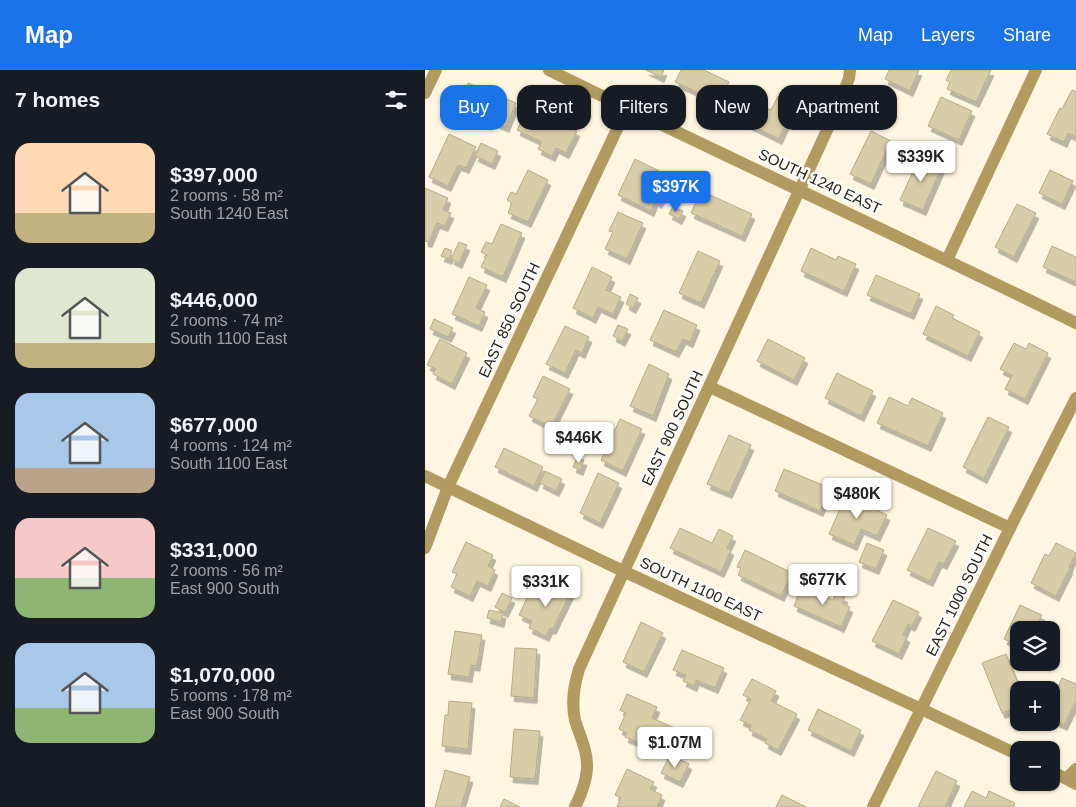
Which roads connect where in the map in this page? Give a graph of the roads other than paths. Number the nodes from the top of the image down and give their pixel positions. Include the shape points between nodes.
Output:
1 (436, 70) edge
2 (549, 70) edge
3 (850, 70) edge
4 (1036, 70) edge
5 (425, 93) edge
6 (601, 95) edge
7 (617, 130) edge
8 (674, 130) edge
9 (800, 189) junction
10 (947, 260) junction
11 (1076, 324) edge
12 (710, 387) junction
13 (1076, 398) edge
14 (425, 476) edge
15 (448, 487) junction
16 (1009, 528) junction
17 (425, 548) edge
18 (623, 572) junction
19 (921, 709) junction
20 (1010, 751) edge
21 (1060, 773) edge
22 (1073, 777) edge
23 (575, 807) edge
24 (873, 807) edge

1 - 5 street
2 - 6 street, SOUTH 1240 EAST
3 - 9 street, EAST 900 SOUTH via 840,102
4 - 10 street
7 - 15 street, EAST 850 SOUTH
8 - 9 street, SOUTH 1240 EAST
9 - 10 street, SOUTH 1240 EAST
9 - 12 street, EAST 900 SOUTH
10 - 11 street, SOUTH 1240 EAST
12 - 16 street
12 - 18 street, EAST 900 SOUTH
13 - 16 street, EAST 1000 SOUTH
14 - 15 street, SOUTH 1100 EAST
15 - 17 street, EAST 850 SOUTH
15 - 18 street, SOUTH 1100 EAST
16 - 19 street, EAST 1000 SOUTH
18 - 19 street, SOUTH 1100 EAST
18 - 23 street, EAST 900 SOUTH via 575,681 573,708 584,744 587,769
19 - 20 street, SOUTH 1100 EAST
19 - 24 street, EAST 1000 SOUTH
21 - 22 street

